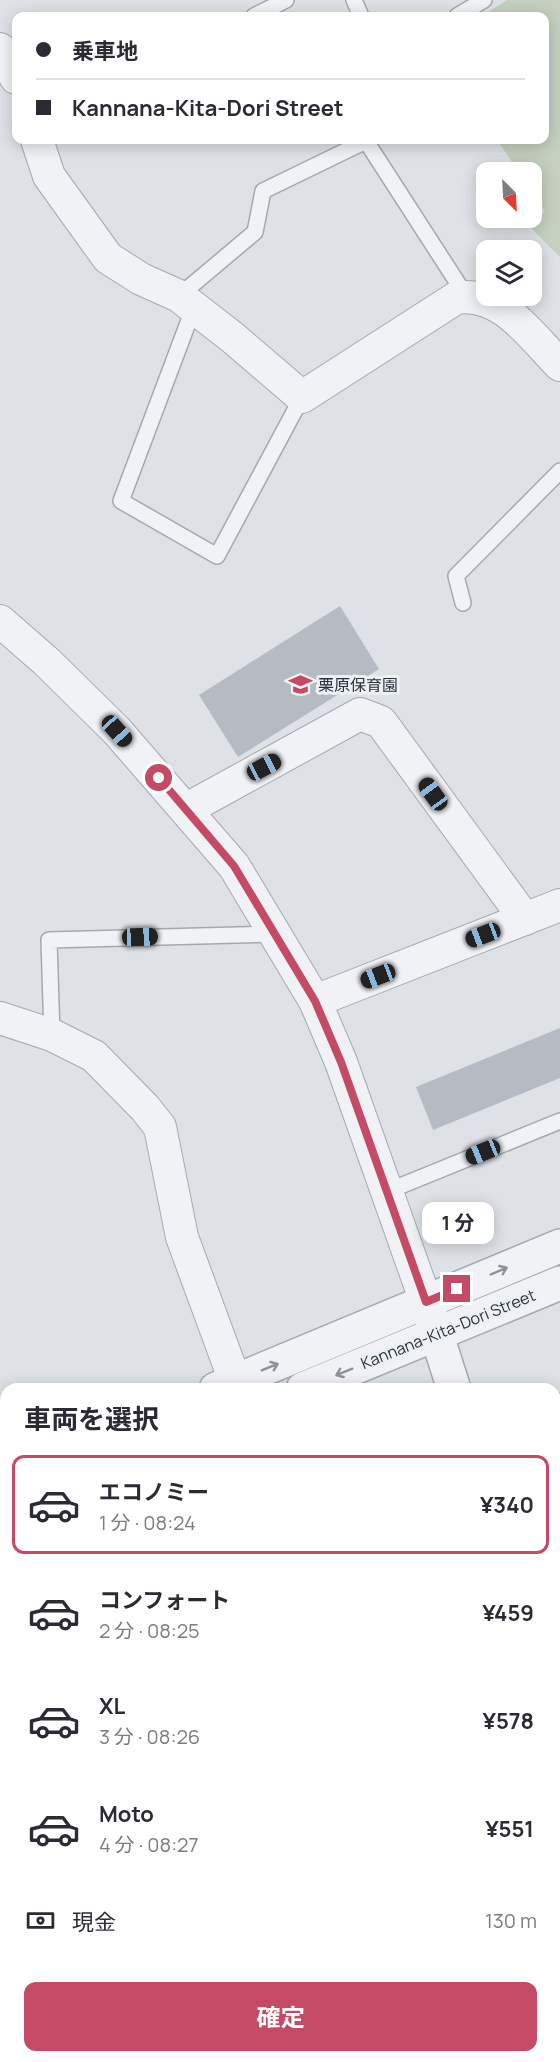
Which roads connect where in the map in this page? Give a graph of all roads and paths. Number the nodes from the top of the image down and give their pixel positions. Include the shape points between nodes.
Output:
1 (286, 0) edge
2 (484, 0) edge
3 (262, 12) edge
4 (464, 12) edge
5 (0, 49) edge
6 (12, 71) edge
7 (38, 144) edge
8 (360, 144) edge
9 (368, 144) edge
10 (466, 296) junction
11 (186, 302) junction
12 (560, 365) edge
13 (302, 397) junction
14 (560, 471) edge
15 (464, 603) dead end
16 (0, 621) edge
17 (187, 809) junction
18 (560, 905) edge
19 (525, 919) junction
20 (277, 934) junction
21 (315, 1001) junction
22 (0, 1018) edge
23 (52, 1035) junction
24 (560, 1121) edge
25 (388, 1191) junction
26 (558, 1246) edge
27 (560, 1283) edge
28 (426, 1302) junction
29 (437, 1334) junction
30 (224, 1383) edge
31 (230, 1383) edge
32 (318, 1383) edge
33 (452, 1383) edge

1 - 3 lane
2 - 4 lane
5 - 6 street
7 - 11 street via 49,176 108,258
8 - 11 lane via 263,191 255,232
9 - 10 lane
10 - 12 street via 501,305
10 - 13 street via 456,298
11 - 13 street
11 - 13 lane via 121,501 217,556
14 - 15 lane via 456,576
16 - 17 street via 117,731
17 - 19 street via 360,714 381,722
17 - 20 street via 234,866
18 - 19 street
19 - 21 street
20 - 21 street
20 - 23 lane via 49,940
21 - 25 street
22 - 23 street
23 - 30 street via 94,1056 160,1127 182,1237
24 - 25 lane
25 - 28 street
28 -> 26 street, Kannana-Kita-Dori Street
27 - 29 street, Kannana-Kita-Dori Street
28 - 29 street
31 -> 28 street, Kannana-Kita-Dori Street
29 -> 32 street, Kannana-Kita-Dori Street
29 - 33 street

